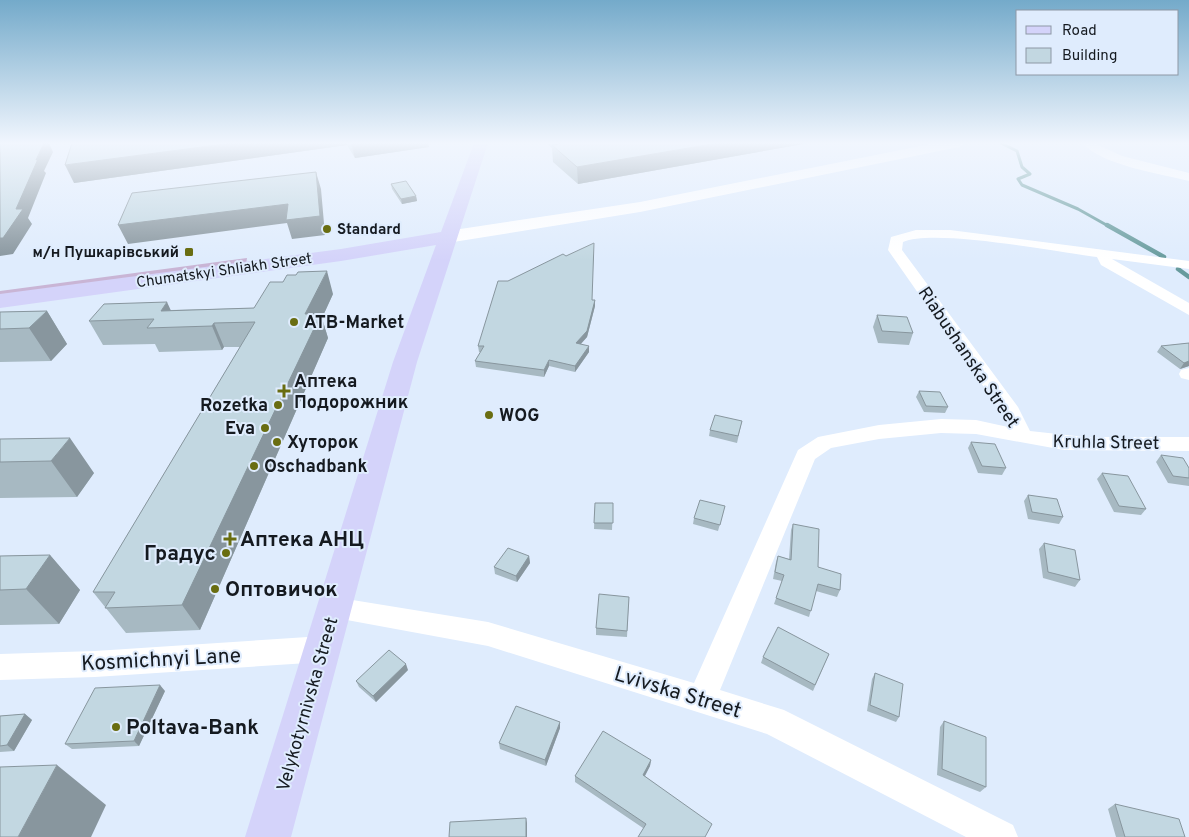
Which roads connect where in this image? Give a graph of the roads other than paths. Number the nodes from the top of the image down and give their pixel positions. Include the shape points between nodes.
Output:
1 (467, 182) edge
2 (759, 182) edge
3 (447, 237) junction
4 (1103, 254) junction
5 (276, 255) junction
6 (1189, 264) edge
7 (79, 271) dead end
8 (0, 301) edge
9 (1189, 310) edge
10 (1023, 437) junction
11 (1189, 444) edge
12 (334, 608) junction
13 (323, 649) junction
14 (0, 667) edge
15 (701, 700) junction
16 (268, 837) edge
17 (1001, 837) edge

1 - 3 main road, Velykotyrnivska Street
2 - 3 main road, Chumatskyi Shliakh Street via 564,220
3 - 5 main road, Chumatskyi Shliakh Street
3 - 12 main road, Velykotyrnivska Street via 408,354
4 - 6 street, Riabushanska Street
4 - 9 street via 1106,262
4 - 10 street, Riabushanska Street via 950,234 922,233 896,240 895,250 1011,412
5 - 7 main road, Chumatskyi Shliakh Street
5 - 8 main road, Chumatskyi Shliakh Street
10 - 11 street, Kruhla Street via 1080,443
10 - 15 street, Riabushanska Street via 976,427 941,426 879,432 825,442 806,455
12 - 13 main road, Velykotyrnivska Street
12 - 15 street, Lvivska Street via 488,634
13 - 14 street, Kosmichnyi Lane
13 - 16 main road, Velykotyrnivska Street
15 - 17 street, Lvivska Street via 773,720

